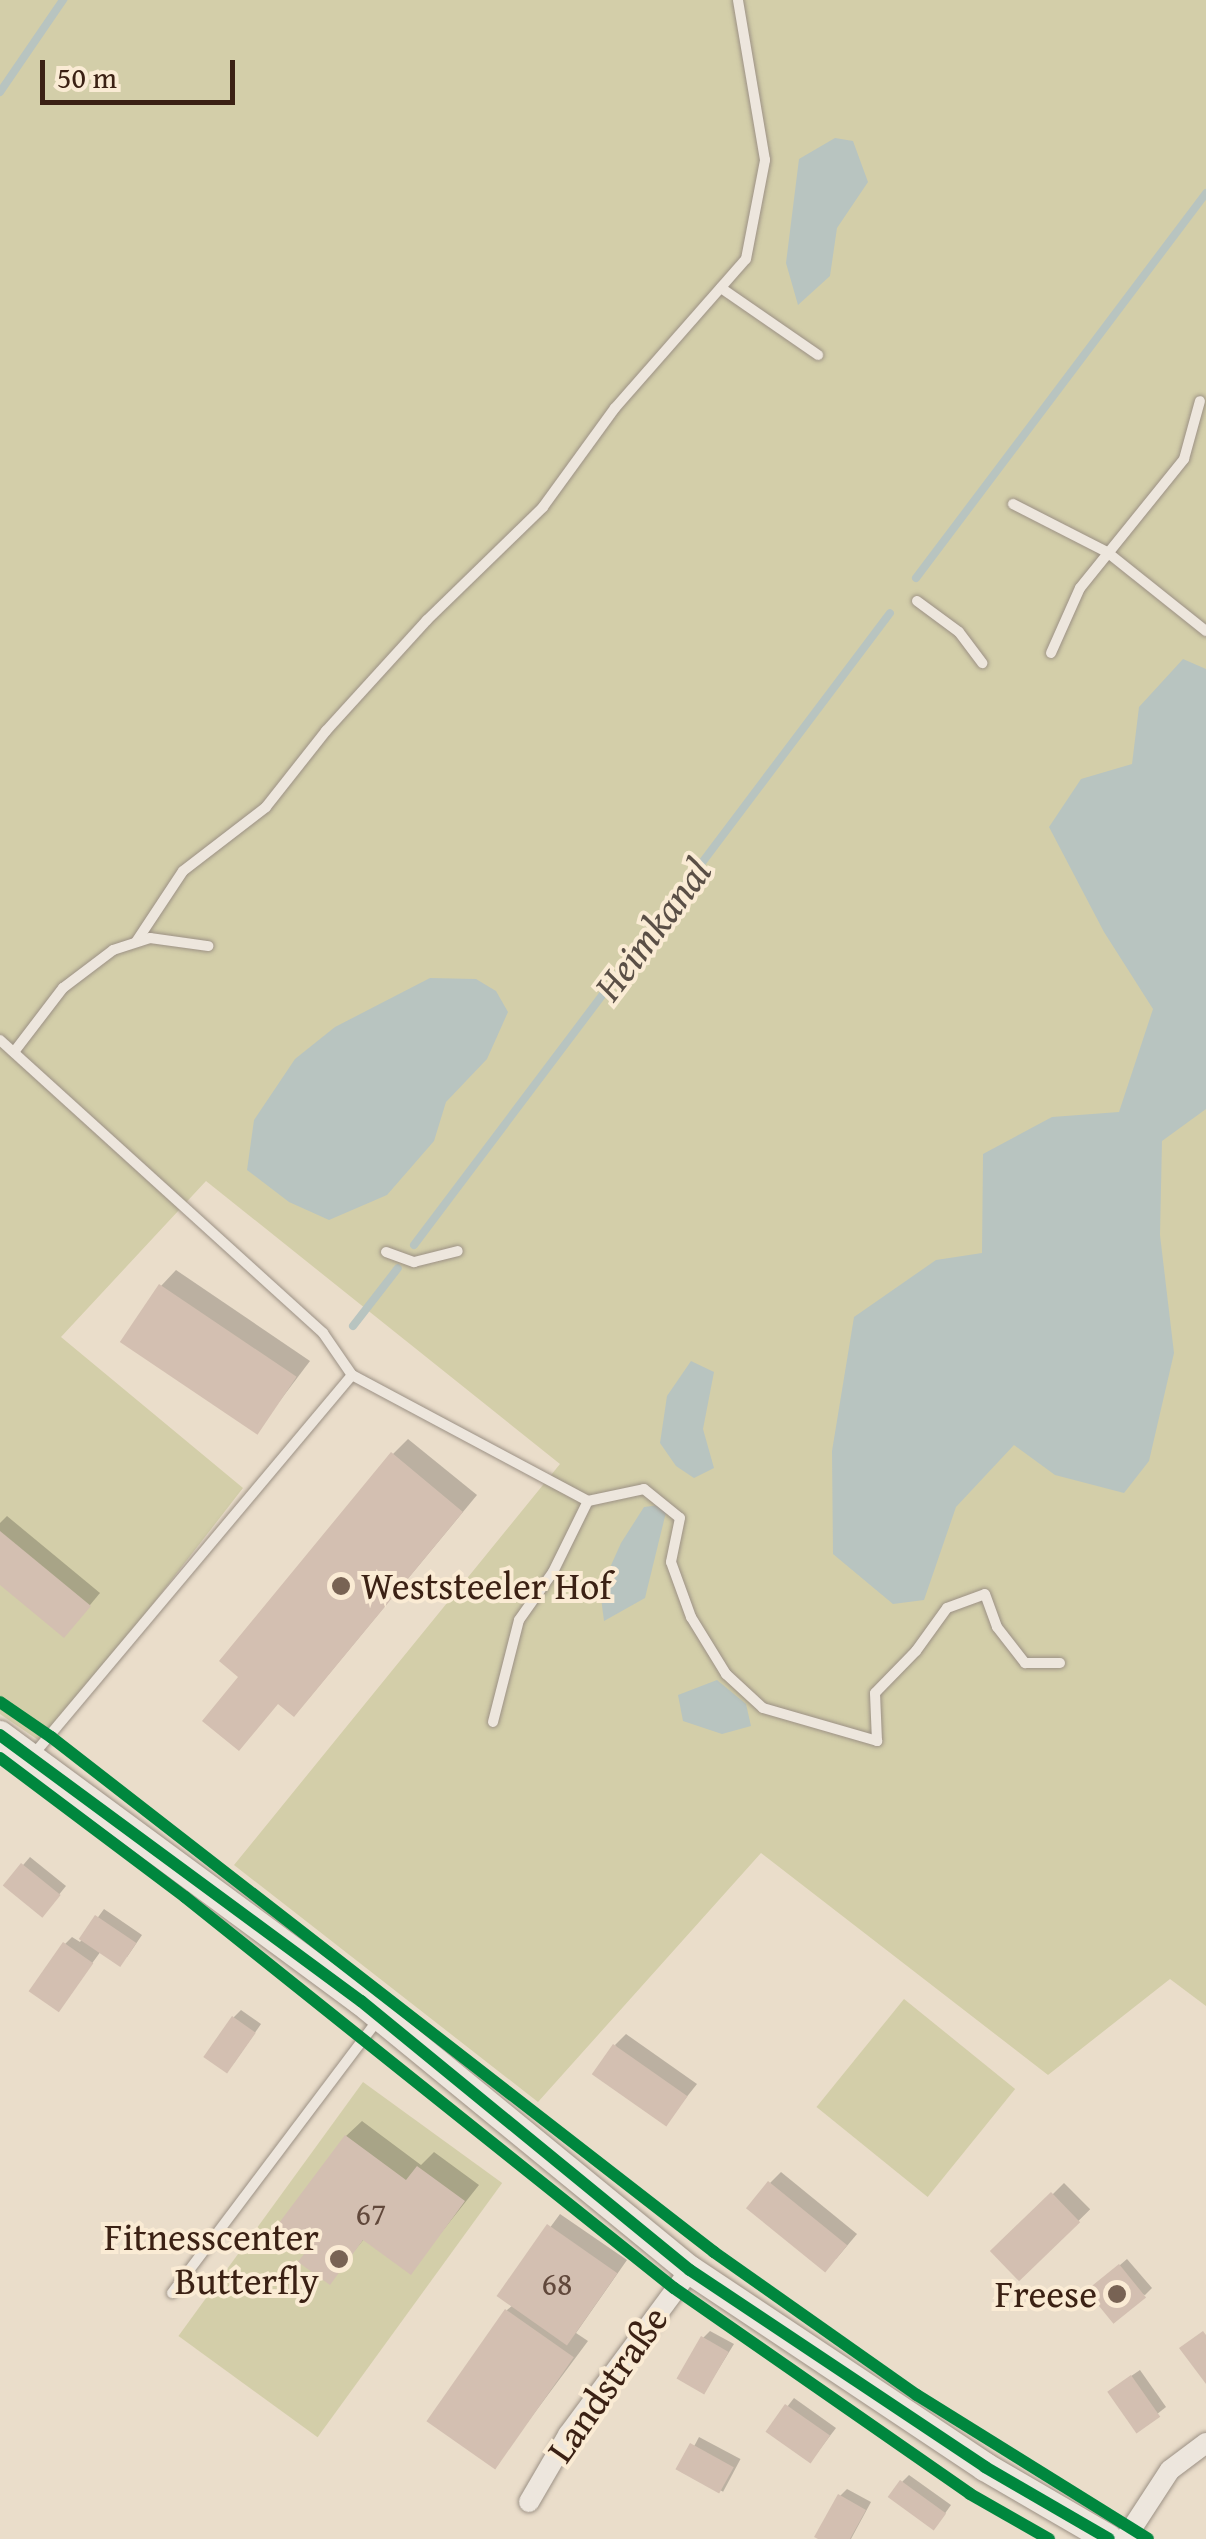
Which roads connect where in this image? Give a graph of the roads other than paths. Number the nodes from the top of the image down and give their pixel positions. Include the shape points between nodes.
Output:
1 (738, 0) edge
2 (721, 288) junction
3 (818, 355) dead end
4 (1200, 401) dead end
5 (1013, 504) dead end
6 (1109, 553) junction
7 (918, 600) dead end
8 (1206, 631) edge
9 (1051, 653) dead end
10 (982, 663) dead end
11 (136, 942) junction
12 (208, 946) dead end
13 (0, 1040) edge
14 (14, 1052) junction
15 (458, 1250) dead end
16 (386, 1252) dead end
17 (352, 1375) junction
18 (588, 1501) junction
19 (1060, 1663) dead end
20 (493, 1722) dead end
21 (0, 1735) edge
22 (32, 1755) junction
23 (380, 2017) junction
24 (690, 2270) junction
25 (172, 2293) dead end
26 (1206, 2443) edge
27 (529, 2502) dead end
28 (1109, 2539) edge
29 (1126, 2539) edge

1 - 2 lane via 765,160 746,259
2 - 3 lane
2 - 11 lane via 616,408 544,507 427,620 266,807 183,871
4 - 6 lane via 1184,459
5 - 6 lane
6 - 8 lane
6 - 9 lane via 1080,588
7 - 10 lane via 959,632
11 - 12 lane
11 - 14 lane via 113,950 63,988
13 - 14 lane
14 - 17 lane via 323,1333
15 - 16 lane via 414,1262
17 - 18 lane
17 - 22 lane
18 - 19 lane via 644,1489 680,1518 671,1562 690,1618 726,1674 763,1708 877,1742 875,1693 947,1608 985,1594 997,1627 1026,1663
18 - 20 lane via 553,1572 519,1620
21 - 22 street, Landstraße
22 - 23 street, Landstraße
23 - 24 street, Landstraße
23 - 25 lane
24 - 27 street, Landstraße via 568,2436
24 - 28 street, Landstraße via 984,2467
26 - 29 street via 1170,2470

